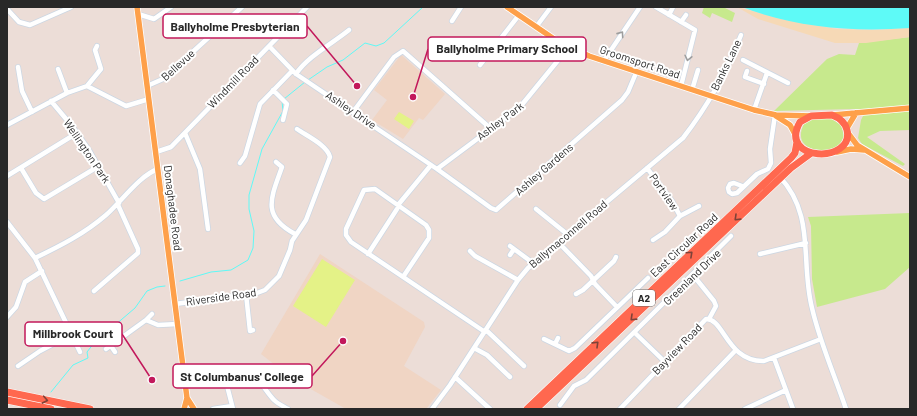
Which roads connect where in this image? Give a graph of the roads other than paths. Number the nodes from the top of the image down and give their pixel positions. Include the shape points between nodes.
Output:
1 (71, 7) edge
2 (137, 7) edge
3 (171, 7) edge
4 (242, 7) edge
5 (307, 7) edge
6 (461, 7) edge
7 (507, 7) edge
8 (552, 7) edge
9 (640, 7) edge
10 (656, 7) edge
11 (673, 7) edge
12 (7, 9) edge
13 (517, 11) edge
14 (138, 14) junction
15 (669, 15) junction
16 (686, 15) dead end
17 (452, 21) dead end
18 (681, 22) junction
19 (536, 27) junction
20 (349, 30) dead end
21 (741, 35) dead end
22 (97, 46) dead end
23 (269, 46) junction
24 (569, 47) junction
25 (744, 60) dead end
26 (603, 62) junction
27 (480, 64) dead end
28 (18, 67) dead end
29 (58, 69) dead end
30 (698, 70) dead end
31 (747, 71) dead end
32 (294, 73) junction
33 (636, 73) junction
34 (767, 75) junction
35 (788, 83) dead end
36 (764, 84) junction
37 (87, 86) junction
38 (147, 86) junction
39 (681, 86) junction
40 (273, 90) junction
41 (692, 90) junction
42 (66, 93) junction
43 (711, 96) junction
44 (149, 99) junction
45 (51, 101) junction
46 (910, 108) edge
47 (754, 110) junction
48 (32, 112) junction
49 (354, 112) junction
50 (856, 113) junction
51 (776, 115) junction
52 (832, 115) junction
53 (811, 116) junction
54 (283, 120) dead end
55 (7, 125) edge
56 (490, 128) junction
57 (297, 129) dead end
58 (847, 130) junction
59 (77, 133) junction
60 (185, 133) junction
61 (797, 139) junction
62 (864, 150) junction
63 (156, 152) junction
64 (834, 152) junction
65 (810, 154) junction
66 (276, 162) dead end
67 (240, 163) dead end
68 (431, 165) junction
69 (99, 166) junction
70 (21, 168) junction
71 (647, 168) junction
72 (158, 169) junction
73 (438, 169) junction
74 (775, 172) junction
75 (7, 176) edge
76 (910, 177) edge
77 (781, 178) junction
78 (742, 186) dead end
79 (119, 204) junction
80 (397, 207) junction
81 (536, 208) dead end
82 (698, 209) dead end
83 (680, 216) junction
84 (7, 222) edge
85 (208, 229) dead end
86 (295, 234) junction
87 (567, 234) junction
88 (731, 236) dead end
89 (653, 240) dead end
90 (558, 242) junction
91 (806, 243) junction
92 (470, 251) dead end
93 (368, 254) junction
94 (760, 254) dead end
95 (510, 255) dead end
96 (616, 257) dead end
97 (35, 258) junction
98 (533, 262) junction
99 (42, 271) junction
100 (694, 275) junction
101 (403, 277) junction
102 (648, 278) dead end
103 (518, 280) junction
104 (594, 280) junction
105 (94, 291) dead end
106 (246, 294) junction
107 (576, 294) dead end
108 (175, 304) junction
109 (617, 307) junction
110 (152, 314) dead end
111 (7, 317) edge
112 (147, 319) junction
113 (709, 319) junction
114 (178, 324) junction
115 (252, 330) dead end
116 (485, 331) junction
117 (635, 333) junction
118 (72, 334) junction
119 (558, 338) dead end
120 (544, 339) dead end
121 (821, 339) junction
122 (555, 344) junction
123 (111, 346) junction
124 (474, 348) junction
125 (106, 350) dead end
126 (736, 350) junction
127 (80, 352) dead end
128 (116, 352) dead end
129 (774, 358) junction
130 (665, 362) junction
131 (524, 366) dead end
132 (26, 369) dead end
133 (224, 374) junction
134 (455, 377) junction
135 (510, 377) dead end
136 (185, 382) junction
137 (786, 390) junction
138 (7, 392) edge
139 (187, 398) junction
140 (7, 400) edge
141 (562, 404) dead end
142 (216, 406) edge
143 (232, 408) edge
144 (748, 408) edge
145 (51, 409) edge
146 (90, 409) edge
147 (184, 409) edge
148 (194, 409) edge
149 (288, 409) edge
150 (432, 409) edge
151 (490, 409) edge
152 (527, 409) edge
153 (536, 409) edge
154 (620, 409) edge
155 (679, 409) edge
156 (794, 409) edge
157 (846, 409) edge

1 - 12 street via 30,25 19,22
2 - 14 main road, Donaghadee Road
3 - 14 street via 154,19
4 - 38 street, Bellevue via 163,79
5 - 23 street, Windmill Road
6 - 17 street
7 - 13 main road, Groomsport Road
8 - 19 street
26 -> 9 street
10 - 15 street
11 - 15 street
13 - 19 main road, Groomsport Road
13 - 27 street
14 - 38 main road, Donaghadee Road
15 - 18 street
16 - 18 street
18 -> 39 street via 695,30
19 - 24 main road, Groomsport Road
20 - 32 street
21 - 43 street, Banks Lane
22 - 37 street via 95,50 101,69
23 - 32 street, Ashley Drive
23 - 60 street, Windmill Road
24 - 26 main road, Groomsport Road
24 - 56 street, Ashley Park via 526,102
25 - 34 street
26 - 33 main road, Groomsport Road
28 - 48 street via 22,91
29 - 42 street
30 - 41 street
31 - 36 street via 745,77
32 - 40 street
32 - 49 street, Ashley Drive
33 - 39 main road, Groomsport Road
33 - 73 street, Ashley Gardens via 622,100 496,210
34 - 35 street
34 - 36 street
36 - 47 street
37 - 42 street
37 - 44 street via 126,106
38 - 44 main road, Donaghadee Road
39 - 41 main road, Groomsport Road
40 - 54 street via 288,104
40 - 67 street via 257,109 245,156
41 - 43 main road, Groomsport Road
42 - 45 street
43 - 47 main road, Groomsport Road
43 - 71 street, Ballymaconnell Road via 683,138
44 - 63 main road, Donaghadee Road
45 - 48 street
45 - 59 street, Wellington Park
46 - 50 main road
47 - 51 main road, Groomsport Road
48 - 55 street
49 - 56 street via 394,57 403,51
49 - 68 street, Ashley Drive
50 - 52 main road
50 - 58 main road
51 - 53 main road
51 - 61 main road via 790,125
51 - 78 street via 770,148 771,163 765,171
52 - 53 highway
52 - 58 highway via 842,120
53 - 61 highway, A2 via 800,122
56 - 73 street, Ashley Park
57 - 86 street, Riverside Road via 321,146 330,157 306,220
58 - 62 main road via 853,142
58 - 64 highway via 845,144
59 - 69 street, Wellington Park
59 - 70 street
60 - 63 street, Windmill Road via 171,147
60 - 85 street via 200,169
61 - 65 highway
61 - 74 highway, East Circular Road / A2 via 795,153
62 - 64 main road, A2
62 - 76 main road
63 - 72 main road, Donaghadee Road
64 - 65 highway, A2
65 - 77 highway, East Circular Road / A2 via 799,160
66 - 86 street via 282,168 272,198 271,212 278,223
68 - 73 street, Ashley Drive
68 - 80 street
69 - 70 street via 44,199 36,193
69 - 79 street, Wellington Park
70 - 75 street
71 - 83 street, Portview
71 - 87 street, Ballymaconnell Road
72 - 79 street via 146,175
72 - 108 main road, Donaghadee Road
74 - 77 street
152 -> 74 highway, East Circular Road / A2
77 - 91 street via 801,213
77 -> 153 highway, East Circular Road / A2
79 - 97 street via 92,227
79 - 105 street, Wellington Park via 136,242 138,253
80 - 93 street
80 - 93 street via 375,189 364,190 361,194 346,229 346,235 351,242
80 - 101 street via 426,225 430,234
81 - 87 street
82 - 83 street, Portview
83 - 89 street, Portview via 662,237
84 - 97 street
86 - 106 street, Riverside Road via 279,276 273,284 264,290
87 - 90 street, Ballymaconnell Road
88 - 100 street, Greenland Drive
90 - 98 street, Ballymaconnell Road
90 - 104 street
91 - 94 street
91 - 121 street via 808,287
92 - 103 street
93 - 101 street
95 - 98 street via 512,248
96 - 104 street
97 - 99 street
98 - 103 street, Ballymaconnell Road
99 - 111 street via 25,282 16,306
99 - 118 street
100 - 113 street via 716,306
100 - 117 street, Greenland Drive
101 - 116 street
102 - 109 street
103 - 116 street, Ballymaconnell Road
104 - 107 street
104 - 109 street
106 - 108 street, Riverside Road
106 - 115 street via 250,331
108 - 114 main road, Donaghadee Road
109 - 122 street via 575,348 569,351
110 - 112 street
112 - 114 street via 158,325
112 - 123 street
113 - 126 street, Bayview Road via 714,321
113 - 130 street, Bayview Road via 706,319
114 - 136 main road, Donaghadee Road
116 - 124 street, Ballymaconnell Road
116 - 131 street
117 - 130 street
117 - 141 street, Greenland Drive via 586,380 574,386
118 - 127 street
118 - 132 street via 20,365
119 - 122 street
120 - 122 street
121 - 129 street, Bayview Road
121 - 157 street
123 - 125 street
123 - 128 street
124 - 134 street, Ballymaconnell Road
124 - 135 street via 486,355
126 - 129 street, Bayview Road via 745,358 755,361
126 - 155 street
129 - 137 street
130 - 154 street, Bayview Road
133 - 136 street
133 - 143 street
133 - 149 street via 247,370 276,402
134 - 150 street, Ballymaconnell Road
134 - 151 street
136 - 139 main road, Donaghadee Road
137 - 144 street
137 - 156 street
138 -> 146 highway
139 - 147 main road
139 - 148 main road, Donaghadee Road
140 - 145 highway
142 - 143 street via 221,409

